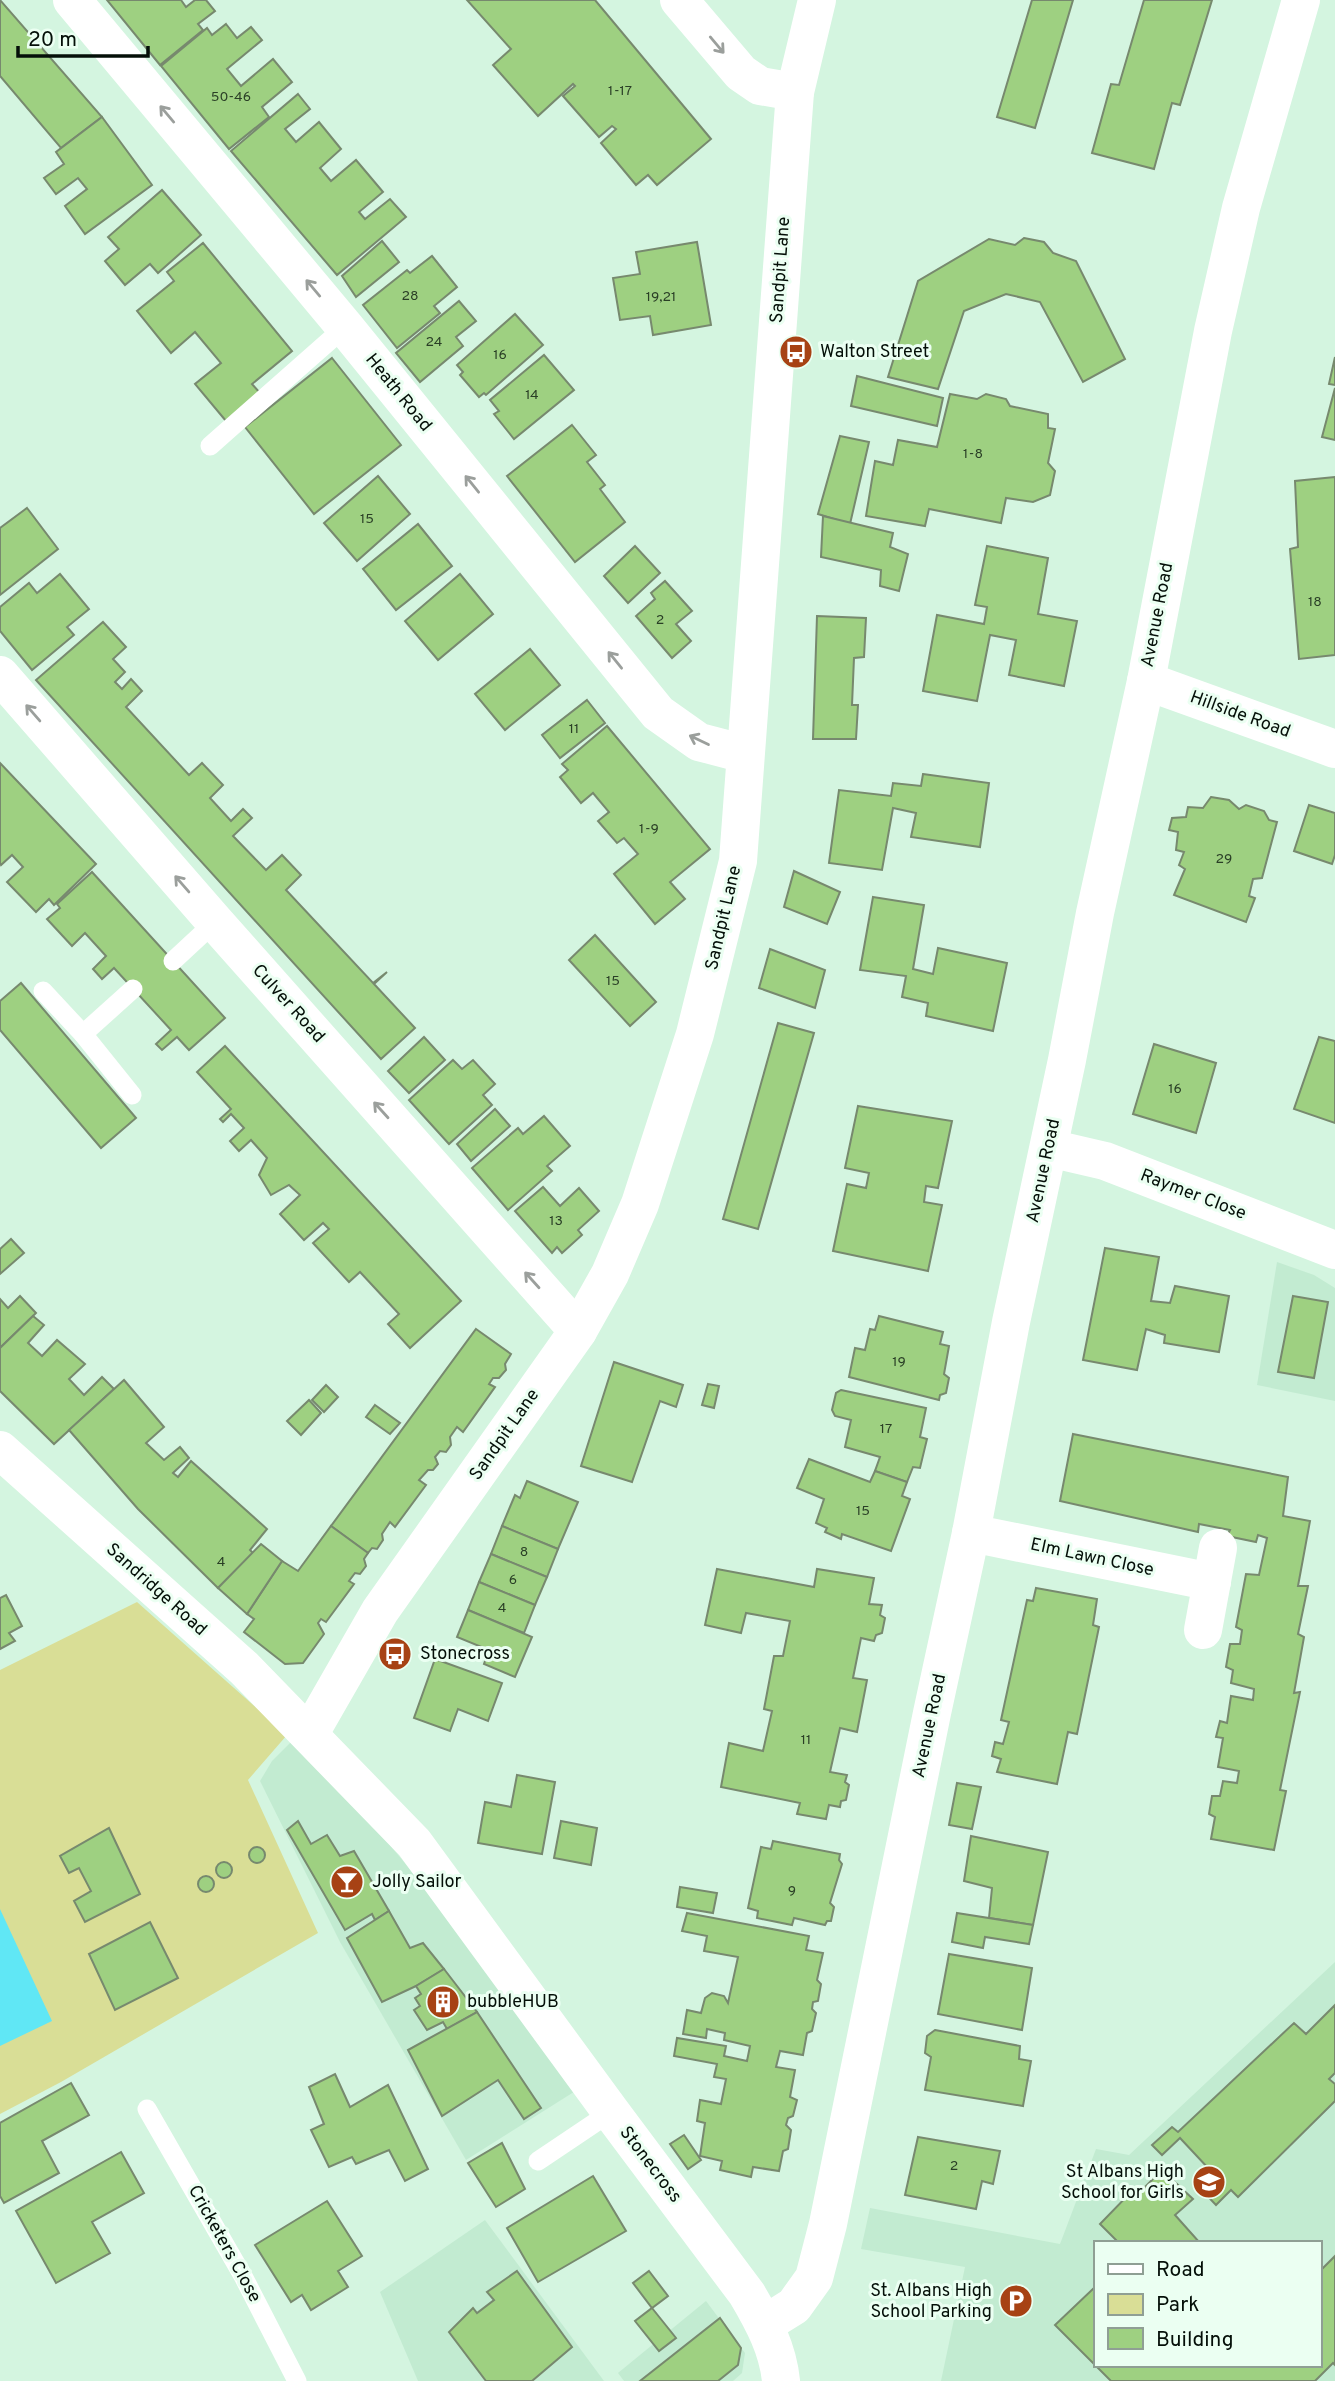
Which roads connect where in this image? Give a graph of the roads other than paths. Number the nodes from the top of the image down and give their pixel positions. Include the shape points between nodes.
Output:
1 (72, 0) edge
2 (679, 0) edge
3 (817, 0) edge
4 (1301, 0) edge
5 (795, 92) junction
6 (345, 327) junction
7 (210, 446) dead end
8 (0, 675) edge
9 (1146, 681) junction
10 (1335, 749) edge
11 (746, 754) junction
12 (215, 922) junction
13 (173, 961) dead end
14 (133, 989) dead end
15 (43, 991) dead end
16 (83, 1034) junction
17 (132, 1095) dead end
18 (1049, 1147) junction
19 (1335, 1251) edge
20 (578, 1331) junction
21 (0, 1450) edge
22 (971, 1533) junction
23 (1203, 1630) dead end
24 (310, 1733) junction
25 (148, 2109) dead end
26 (611, 2112) junction
27 (538, 2161) dead end
28 (765, 2324) junction
29 (297, 2381) edge
30 (781, 2381) edge

6 -> 1 street, Heath Road
2 -> 5 street via 741,73 760,86
3 - 5 street, Sandpit Lane
4 - 9 street, Avenue Road via 1241,208 1216,316
5 - 11 street, Sandpit Lane
6 - 7 lane
11 -> 6 street, Heath Road via 699,742 658,713
12 -> 8 street, Culver Road
9 - 10 street, Hillside Road
9 - 18 street, Avenue Road
11 - 20 street, Sandpit Lane via 738,861 695,1034 640,1205 611,1274
12 - 13 lane
20 -> 12 street, Culver Road
14 - 16 lane
15 - 16 lane
16 - 17 lane
18 - 19 street, Raymer Close via 1105,1161
18 - 22 street, Avenue Road
20 - 24 street, Sandpit Lane via 380,1611
21 - 24 street, Sandridge Road via 244,1668
22 - 23 street, Elm Lawn Close via 1215,1565
22 - 28 street, Avenue Road via 814,2278 794,2306
24 - 26 street, Stonecross via 414,1843
25 - 29 lane, Cricketers Close
26 - 27 lane
26 - 28 street, Stonecross
28 - 30 street, Stonecross

